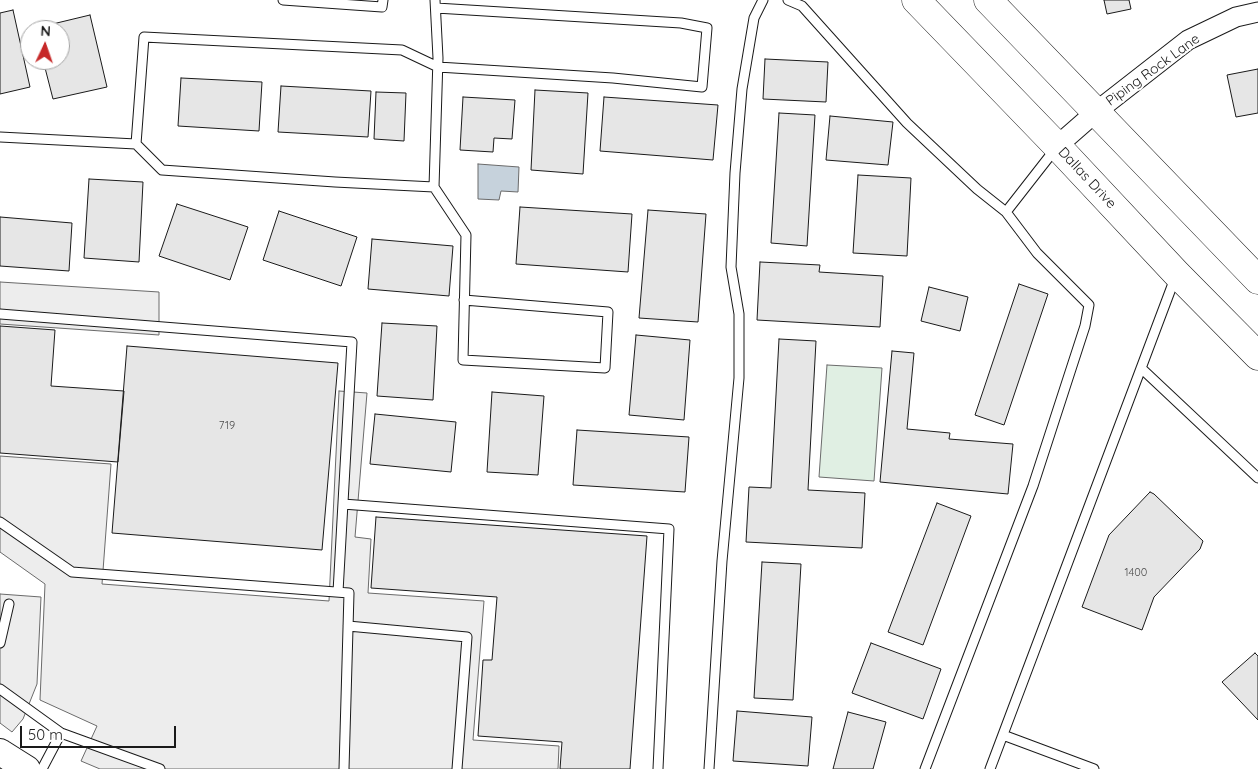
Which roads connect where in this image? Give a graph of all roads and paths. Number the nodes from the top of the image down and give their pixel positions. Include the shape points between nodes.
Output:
1 (282, 0) edge
2 (383, 0) edge
3 (764, 0) edge
4 (788, 0) edge
5 (916, 0) edge
6 (988, 0) edge
7 (435, 4) edge
8 (1258, 12) edge
9 (438, 67) junction
10 (1097, 111) junction
11 (0, 137) edge
12 (136, 144) junction
13 (1057, 146) junction
14 (434, 187) junction
15 (1006, 212) junction
16 (1176, 273) junction
17 (1258, 280) edge
18 (464, 300) junction
19 (0, 314) edge
20 (1258, 356) edge
21 (1141, 368) junction
22 (1258, 478) edge
23 (343, 504) junction
24 (0, 522) edge
25 (338, 592) junction
26 (10, 604) dead end
27 (348, 626) junction
28 (0, 643) edge
29 (0, 689) edge
30 (61, 733) junction
31 (1003, 735) junction
32 (0, 752) edge
33 (27, 769) edge
34 (42, 769) edge
35 (160, 769) edge
36 (344, 769) edge
37 (457, 769) edge
38 (658, 769) edge
39 (709, 769) edge
40 (925, 769) edge
41 (990, 769) edge
42 (1094, 769) edge

1 - 2 lane via 382,7
3 - 39 lane via 754,18 742,89 735,173 730,267 739,314 739,378 722,560
4 - 15 lane via 802,6 907,123
5 - 13 main road, Dallas Drive
6 - 10 main road
7 - 9 lane
7 - 9 lane via 681,23 707,28 702,86
8 - 10 street, Piping Rock Lane via 1236,17 1188,40
9 - 12 lane via 402,50 144,36
9 - 14 lane
10 - 13 street, Piping Rock Lane
10 - 17 main road
11 - 12 lane
12 - 14 lane via 162,170
13 - 15 lane
13 - 16 main road, Dallas Drive
14 - 18 lane via 466,235
15 - 40 lane via 1037,253 1089,305 1033,486
16 - 20 main road, Dallas Drive
16 - 21 lane
18 - 18 lane via 463,360 605,368 608,312
19 - 23 lane via 352,342
21 - 22 lane
21 - 31 lane
23 - 25 lane
23 - 38 lane via 669,529
24 - 25 lane via 72,572
25 - 27 lane via 349,593
26 - 28 lane
27 - 36 lane
27 - 37 lane via 467,637
29 - 30 lane
30 - 34 lane
30 - 35 lane
31 - 41 lane
31 - 42 lane
32 - 33 main road

